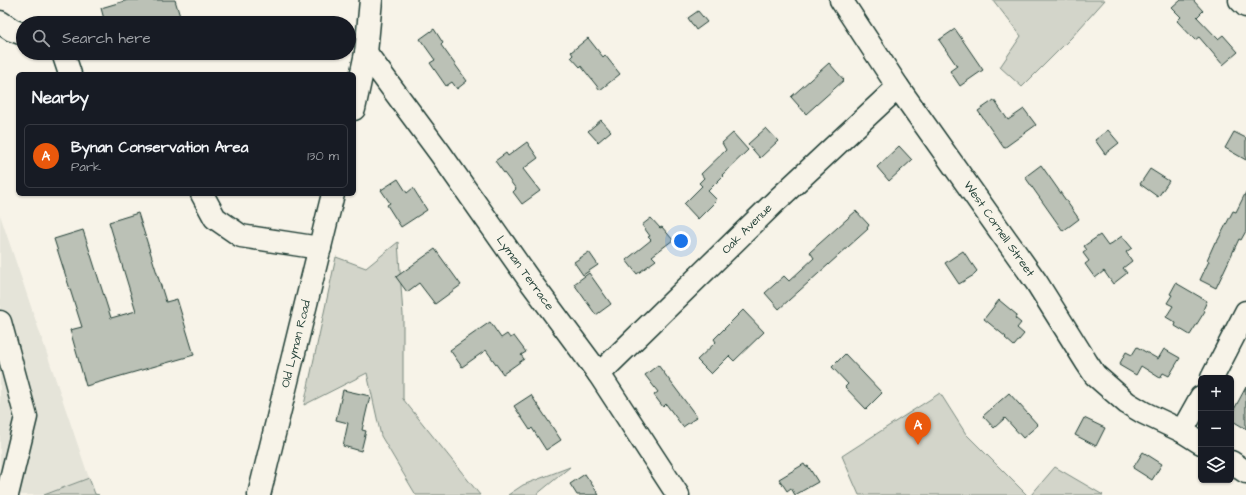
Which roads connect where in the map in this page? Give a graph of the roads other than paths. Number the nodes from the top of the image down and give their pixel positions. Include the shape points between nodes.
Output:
1 (371, 0) edge
2 (841, 0) edge
3 (1240, 0) edge
4 (1246, 6) edge
5 (0, 22) edge
6 (16, 31) edge
7 (366, 53) junction
8 (65, 60) edge
9 (69, 72) edge
10 (898, 87) junction
11 (356, 100) edge
12 (203, 196) edge
13 (333, 196) edge
14 (320, 248) junction
15 (1246, 312) edge
16 (0, 322) edge
17 (599, 374) junction
18 (1214, 375) edge
19 (1198, 402) edge
20 (1182, 431) junction
21 (1198, 441) edge
22 (1234, 464) edge
23 (1246, 472) edge
24 (0, 495) edge
25 (7, 495) edge
26 (259, 495) edge
27 (678, 495) edge

1 - 7 street
2 - 10 street, West Cornell Street
3 - 4 street
5 - 6 street
7 - 11 street
7 - 17 street, Lyman Terrace
8 - 9 street
10 - 17 street, Oak Avenue via 776,200
10 - 20 street, West Cornell Street via 1036,283 1095,375 1127,403
12 - 14 street via 215,218 241,236
13 - 14 street, Old Lyman Road
14 - 26 street, Old Lyman Road
15 - 18 street
16 - 25 street via 26,417
17 - 27 street, Lyman Terrace
19 - 20 street
20 - 21 street, West Cornell Street
22 - 23 street
24 - 25 street

